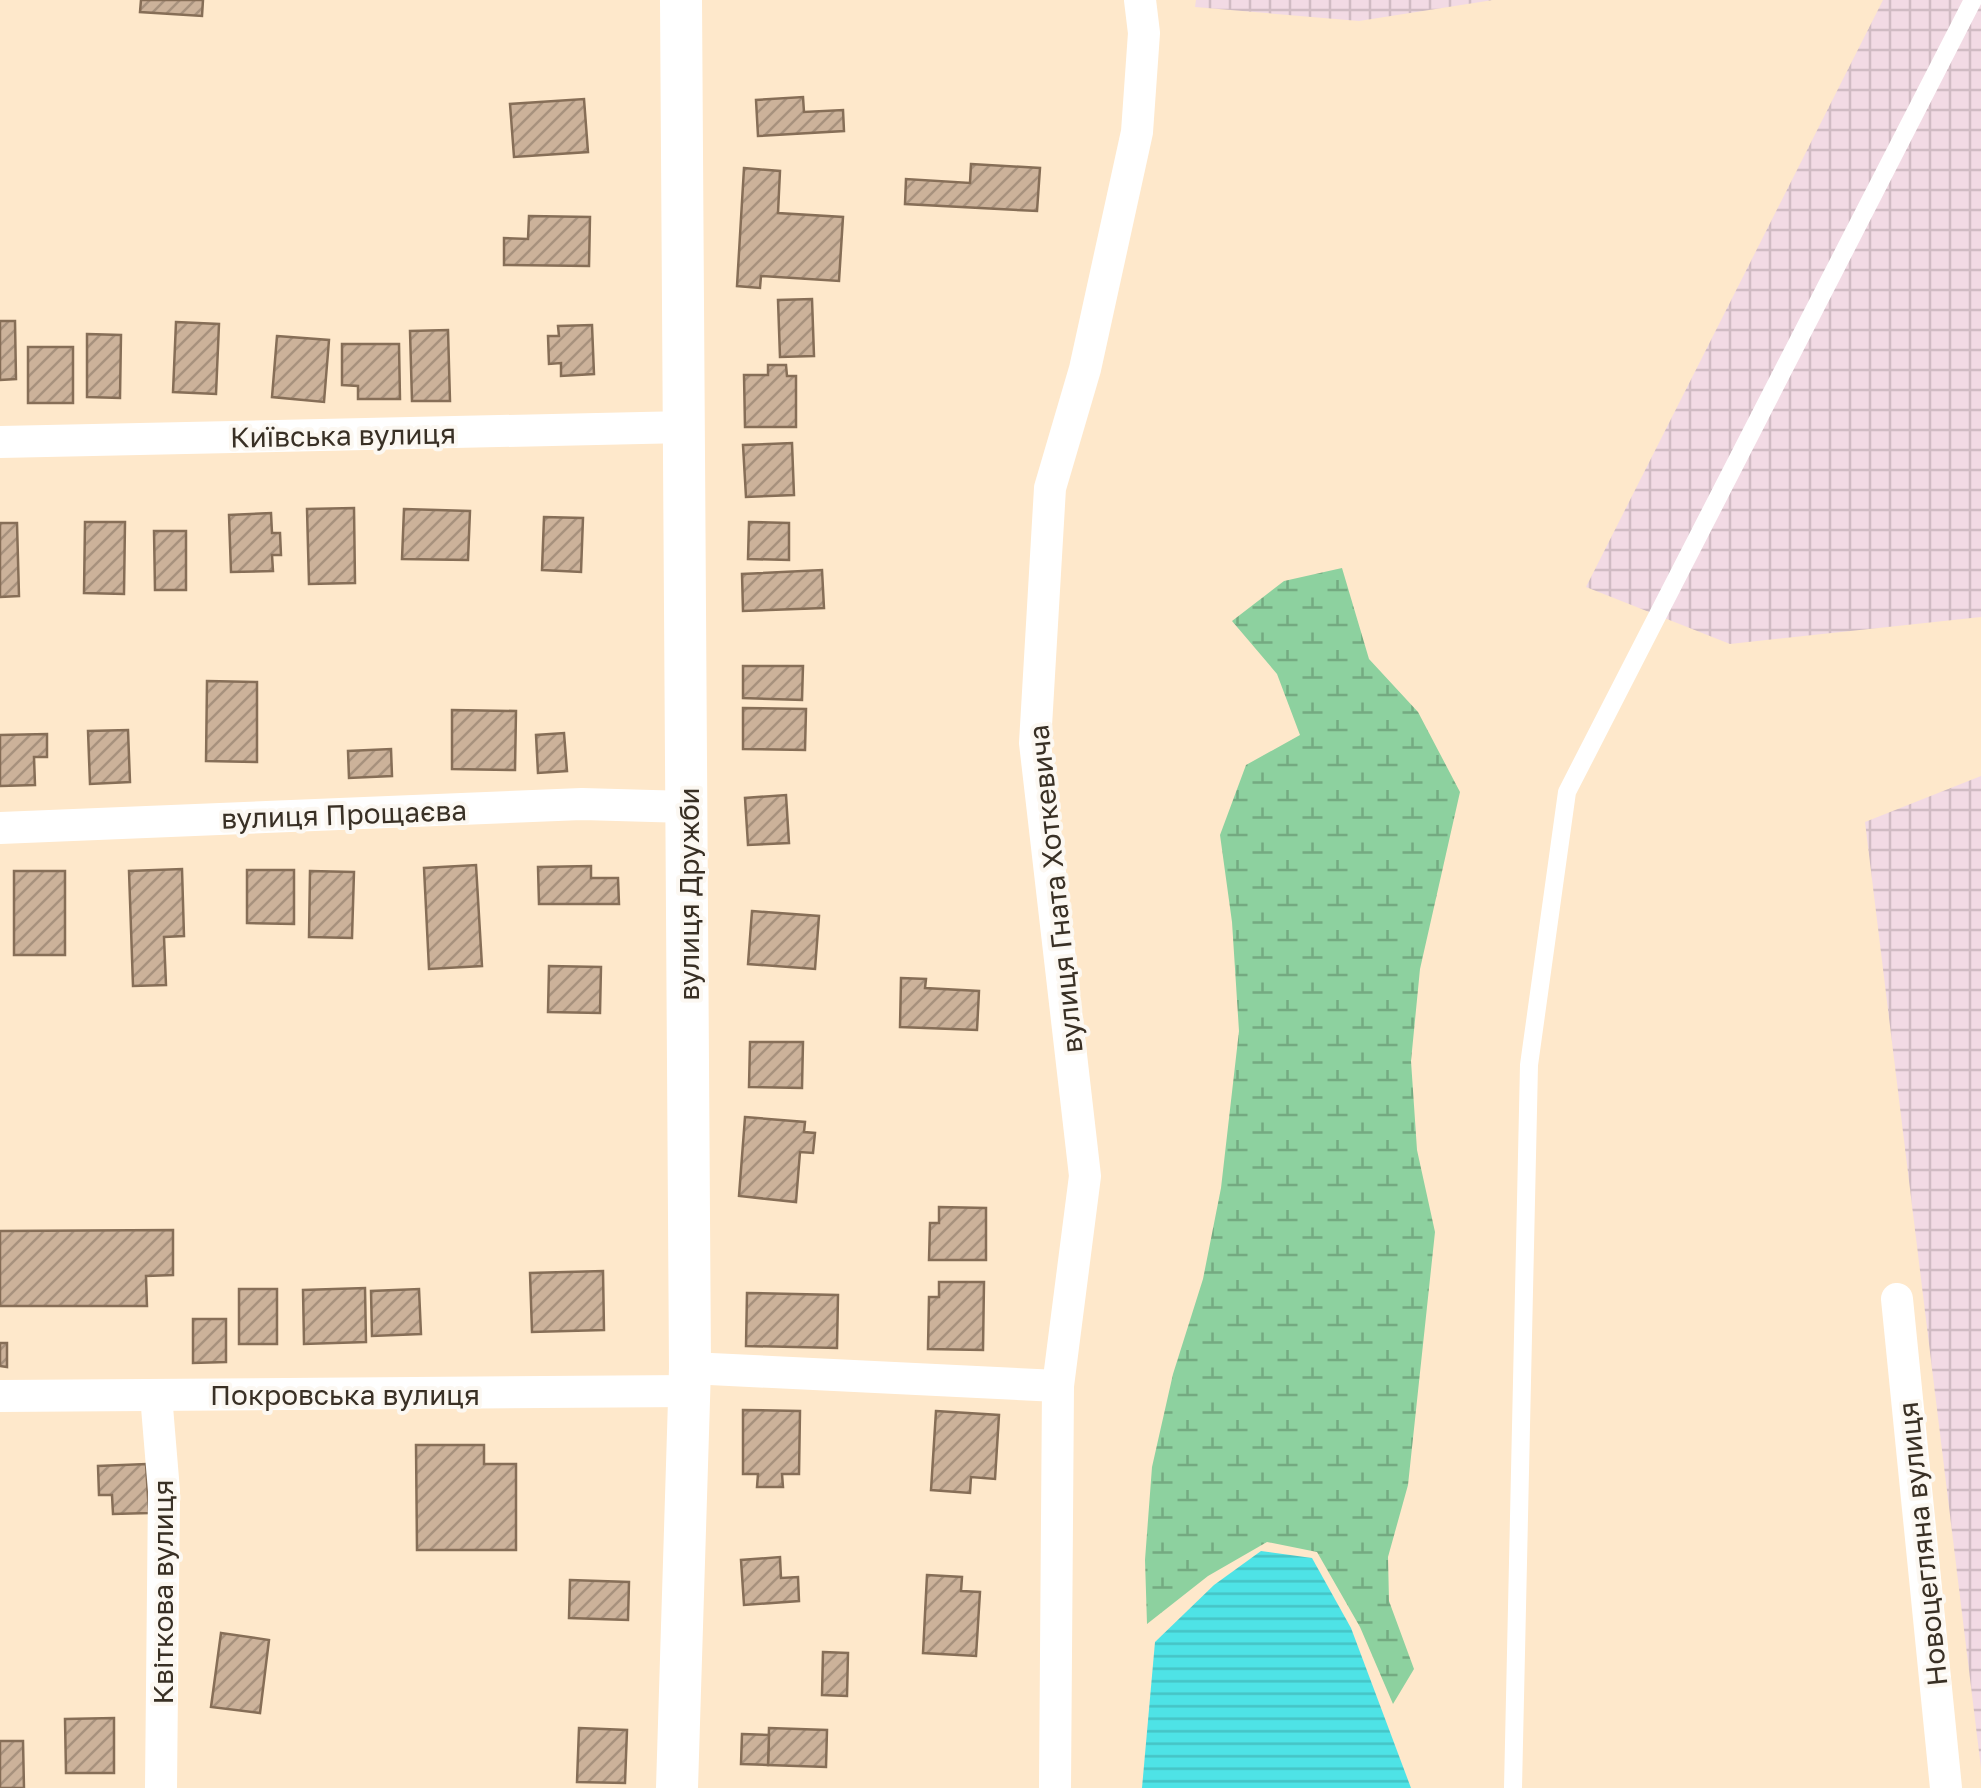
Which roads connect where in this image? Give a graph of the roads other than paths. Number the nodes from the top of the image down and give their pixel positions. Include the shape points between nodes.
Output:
1 (681, 0) edge
2 (1140, 0) edge
3 (1972, 0) edge
4 (686, 427) junction
5 (0, 442) edge
6 (687, 807) junction
7 (0, 828) edge
8 (1897, 1299) dead end
9 (689, 1380) junction
10 (1058, 1386) junction
11 (156, 1395) junction
12 (0, 1396) edge
13 (162, 1788) edge
14 (677, 1788) edge
15 (1055, 1788) edge
16 (1513, 1788) edge
17 (1946, 1788) edge

1 - 4 street, вулиця Дружби
2 - 10 street, вулиця Гната Хоткевича via 1136,132 1085,369 1050,488 1034,743 1085,1176
3 - 16 lane via 1568,792 1530,1066
4 - 5 street, Київська вулиця
4 - 6 street, вулиця Дружби
6 - 7 street, вулиця Прощаєва via 582,804
6 - 9 street, вулиця Дружби
8 - 17 street, Новоцегляна вулиця
9 - 10 street, Покровська вулиця
9 - 11 street, Покровська вулиця
9 - 14 street, вулиця Дружби
10 - 15 street, вулиця Гната Хоткевича
11 - 12 street, Покровська вулиця
11 - 13 street, Квіткова вулиця via 164,1491

